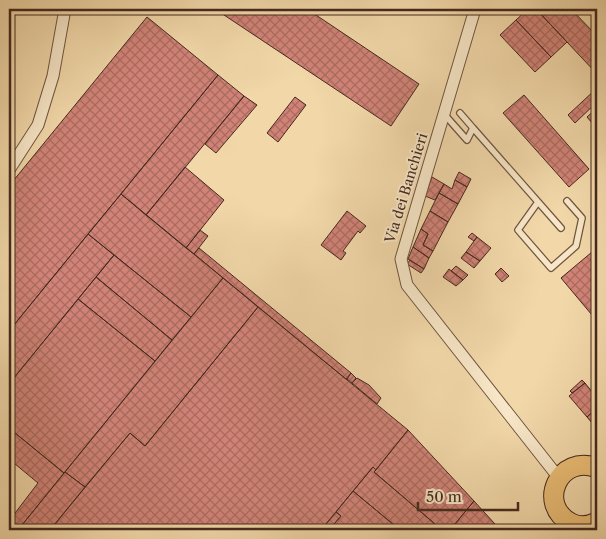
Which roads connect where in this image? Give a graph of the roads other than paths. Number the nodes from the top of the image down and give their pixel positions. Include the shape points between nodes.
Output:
1 (65, 9) edge
2 (475, 9) edge
3 (444, 114) junction
4 (460, 114) dead end
5 (473, 128) junction
6 (9, 170) edge
7 (566, 201) dead end
8 (538, 202) junction
9 (561, 228) dead end
10 (597, 468) edge
11 (559, 478) junction
12 (577, 526) edge

1 - 6 street via 52,76 38,125
2 - 3 street, Via dei Banchieri
3 - 5 lane via 468,140
3 - 11 street, Via dei Banchieri via 400,259 407,285
4 - 5 lane
5 - 8 lane
7 - 8 lane via 582,218 576,246 551,268 518,230
8 - 9 lane
10 - 11 main road via 573,467
11 - 12 main road via 555,486 555,504 559,513

